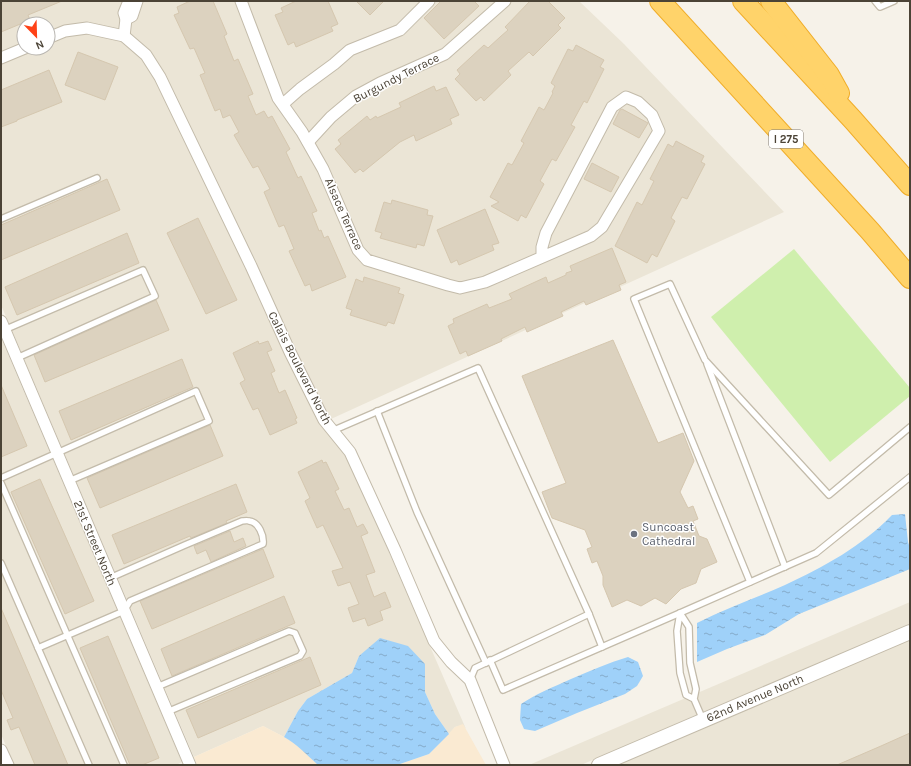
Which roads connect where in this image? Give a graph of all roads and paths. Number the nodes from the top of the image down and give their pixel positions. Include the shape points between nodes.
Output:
1 (129, 1) edge
2 (137, 1) edge
3 (241, 1) edge
4 (429, 1) edge
5 (505, 1) edge
6 (655, 1) edge
7 (660, 1) edge
8 (743, 1) edge
9 (771, 1) edge
10 (875, 1) edge
11 (894, 1) edge
12 (126, 19) junction
13 (683, 26) junction
14 (56, 35) edge
15 (124, 36) junction
16 (16, 51) edge
17 (1, 58) edge
18 (282, 104) junction
19 (853, 120) junction
20 (308, 142) junction
21 (97, 178) dead end
22 (910, 185) edge
23 (1, 218) edge
24 (542, 257) junction
25 (910, 278) edge
26 (3, 325) edge
27 (17, 358) junction
28 (705, 360) junction
29 (377, 411) junction
30 (910, 427) edge
31 (332, 431) junction
32 (57, 453) junction
33 (910, 477) edge
34 (1, 478) edge
35 (69, 481) junction
36 (1, 483) edge
37 (2, 566) edge
38 (785, 567) junction
39 (110, 578) junction
40 (750, 582) junction
41 (124, 611) junction
42 (680, 613) junction
43 (589, 614) junction
44 (910, 632) edge
45 (67, 635) junction
46 (602, 647) junction
47 (38, 648) junction
48 (488, 662) junction
49 (470, 680) junction
50 (157, 688) junction
51 (694, 699) junction
52 (167, 712) junction
53 (703, 721) junction
54 (1, 750) edge
55 (8, 765) edge
56 (88, 765) edge
57 (124, 765) edge
58 (190, 765) edge
59 (504, 765) edge
60 (600, 765) edge

1 - 12 street via 124,13
2 - 12 street via 132,16
3 - 18 street, Alsace Terrace via 271,83
4 - 18 street via 400,30 350,50
5 - 20 street, Burgundy Terrace via 445,54 356,96 331,117
6 - 13 highway
7 - 13 highway, I 275
8 - 19 highway
9 - 19 highway via 830,75
10 - 11 lane via 880,7
12 - 15 street
13 - 25 highway, I 275 via 865,225
14 - 15 street, Calais Boulevard North via 87,28
15 - 31 street, Calais Boulevard North via 146,55 160,77 307,387
16 - 17 street
18 - 20 street, Alsace Terrace
19 - 22 highway
20 - 24 street, Alsace Terrace via 323,168 358,250 366,260 460,288 485,282
21 - 23 lane
24 - 24 street, Alsace Terrace via 592,236 602,227 659,131 652,115 638,102 626,97 612,107 546,233
26 - 27 street, 21st Street North
26 - 27 lane via 143,270 155,296
27 - 32 street, 21st Street North
28 - 30 lane via 829,495
28 - 38 lane
28 - 40 lane via 670,284 634,299
29 - 31 lane
29 - 43 lane via 478,368
29 - 48 lane via 416,512
31 - 49 street, Calais Boulevard North via 350,452 434,641
32 - 34 lane
32 - 35 street, 21st Street North
32 - 35 lane via 196,391 209,420
33 - 38 lane via 816,553
35 - 39 street, 21st Street North
36 - 45 lane
37 - 47 lane
38 - 40 lane
39 - 41 street, 21st Street North
39 - 41 lane via 242,521 253,522 262,534 263,544 130,601
40 - 42 lane
41 - 45 lane
41 - 50 street, 21st Street North
42 - 46 lane
42 - 51 lane via 689,627 690,663 696,689
42 - 51 lane via 677,631 680,673 686,695
43 - 46 lane
43 - 48 lane
44 - 53 street, 62nd Avenue North
45 - 47 lane
45 - 57 lane
46 - 48 lane via 503,690
47 - 56 lane
48 - 49 lane via 475,668
49 - 59 street, Calais Boulevard North
50 - 52 street, 21st Street North
50 - 52 lane via 289,631 295,633 303,651 300,656
51 - 53 lane
52 - 58 street, 21st Street North
53 - 60 street, 62nd Avenue North
54 - 55 street

